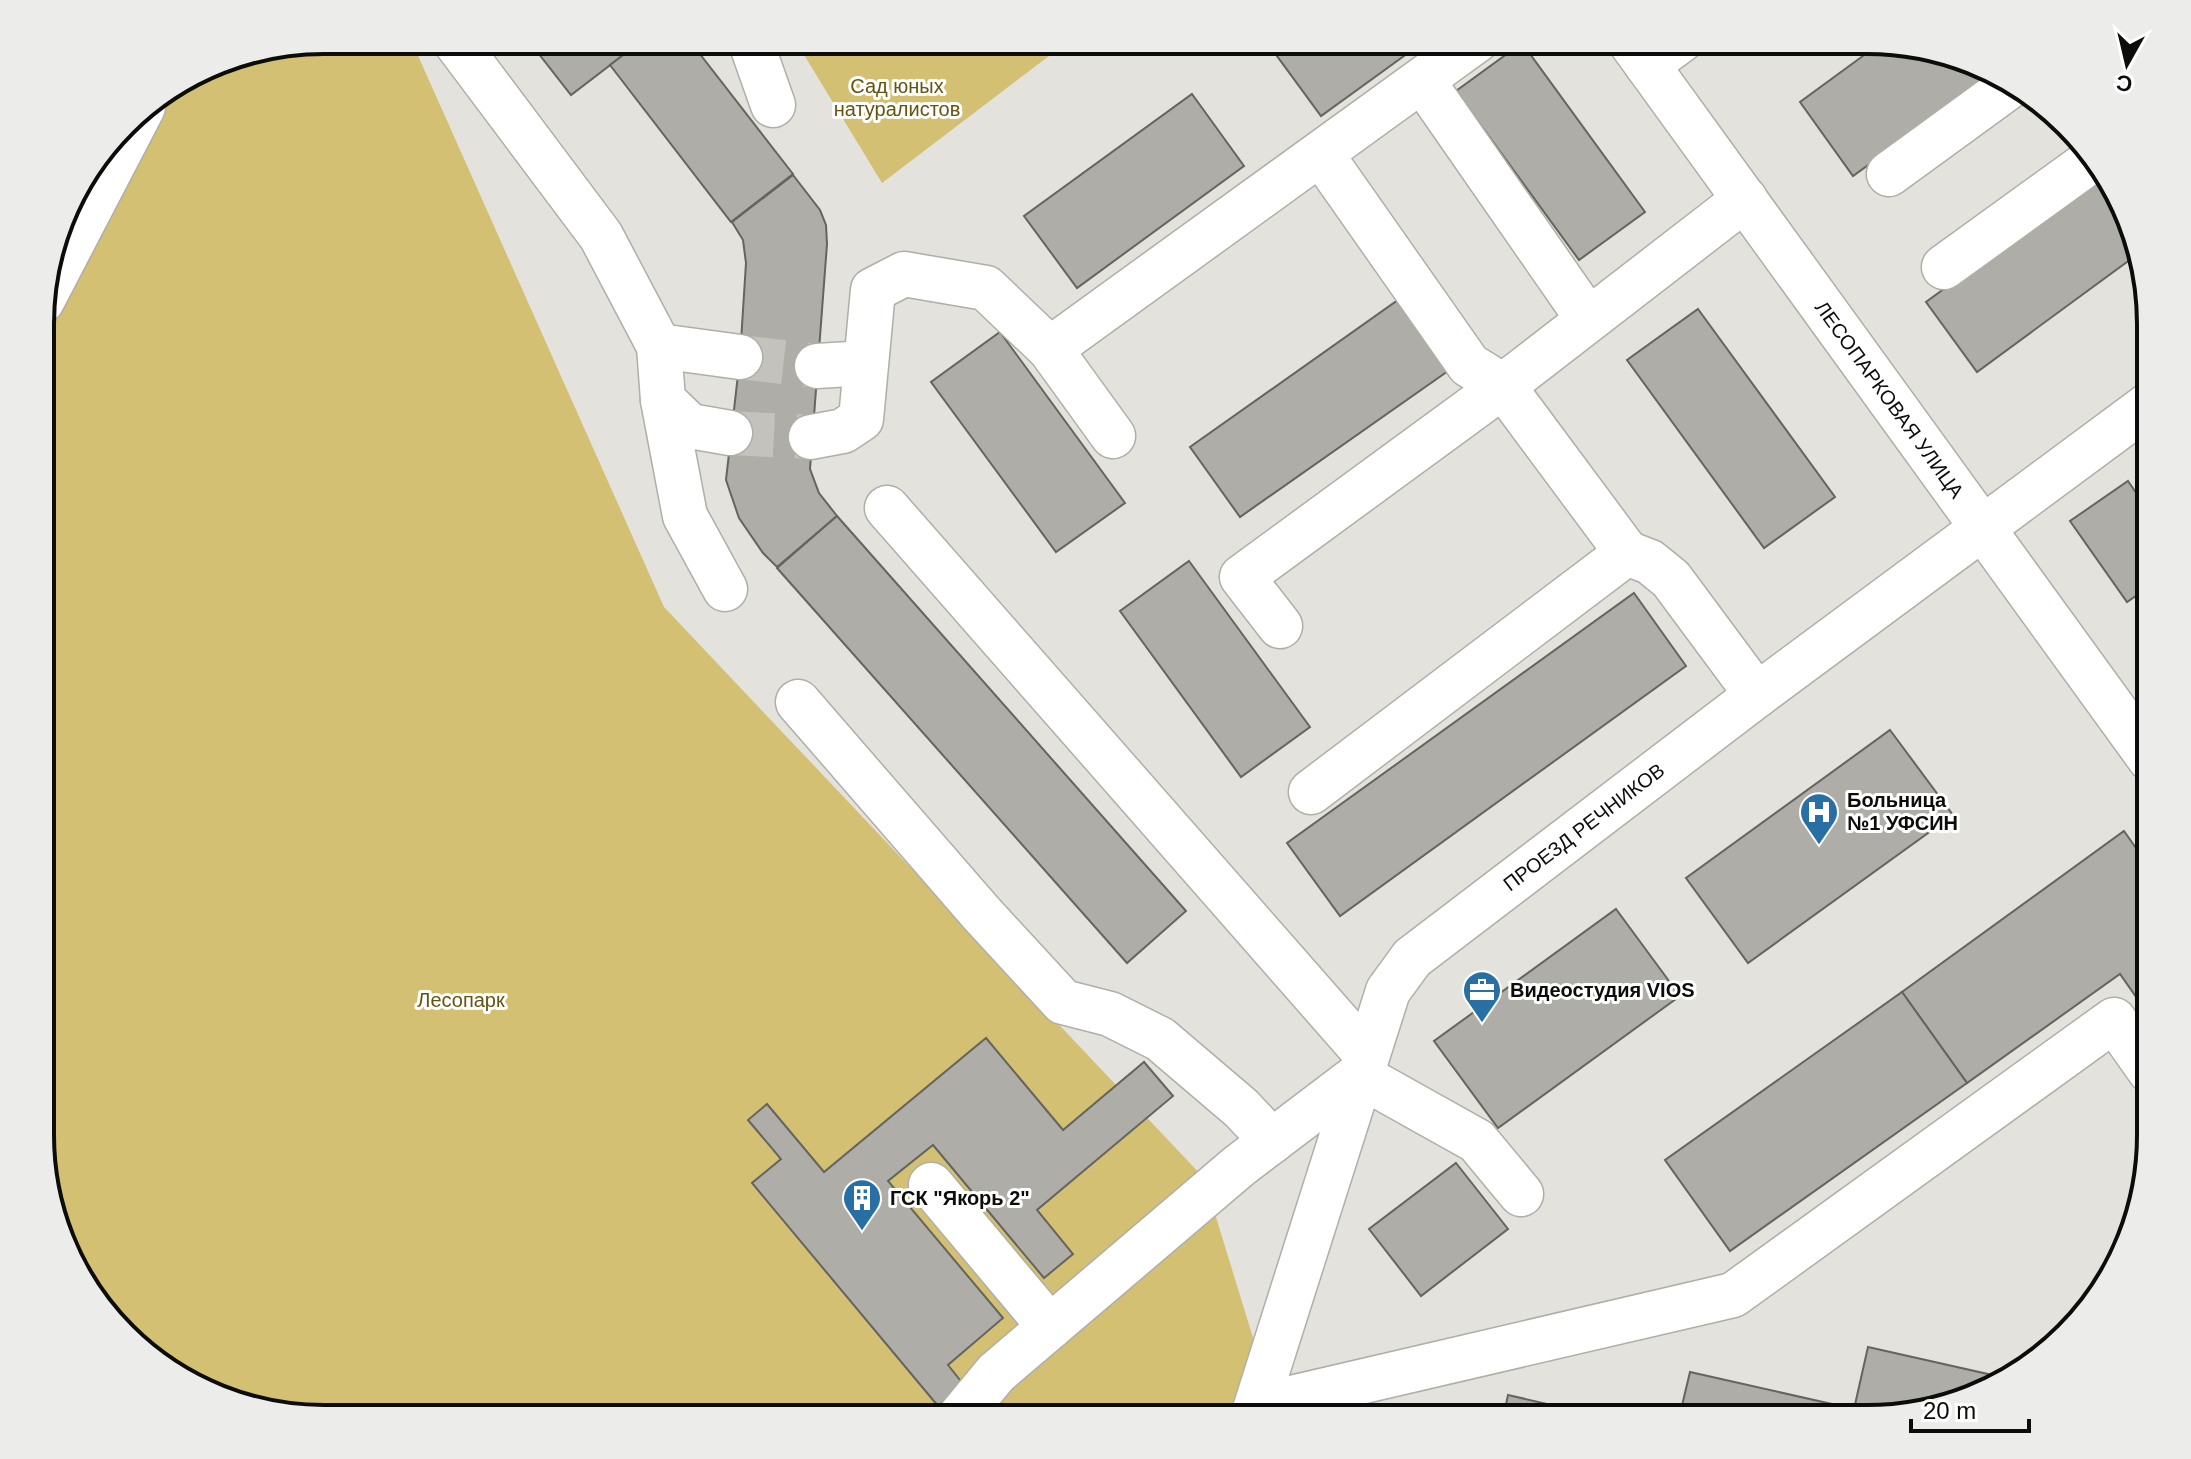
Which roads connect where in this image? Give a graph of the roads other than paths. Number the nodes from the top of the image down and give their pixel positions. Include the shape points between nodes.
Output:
1 (1457, 54) edge
2 (1656, 54) edge
3 (465, 55) edge
4 (755, 55) edge
5 (1422, 80) junction
6 (2003, 91) edge
7 (773, 105) dead end
8 (124, 144) edge
9 (1321, 154) junction
10 (2085, 165) edge
11 (1889, 174) dead end
12 (1745, 199) junction
13 (61, 265) edge
14 (1944, 267) dead end
15 (1588, 319) junction
16 (659, 346) junction
17 (1050, 349) junction
18 (740, 357) tunnel mouth
19 (866, 363) junction
20 (817, 366) tunnel mouth
21 (1503, 386) junction
22 (663, 400) junction
23 (2136, 414) edge
24 (730, 433) tunnel mouth
25 (1113, 436) dead end
26 (811, 437) tunnel mouth
27 (887, 508) dead end
28 (1984, 527) junction
29 (1627, 553) junction
30 (725, 589) dead end
31 (1280, 626) dead end
32 (1757, 695) junction
33 (798, 702) dead end
34 (2136, 739) edge
35 (1311, 792) dead end
36 (2136, 1051) edge
37 (1363, 1065) junction
38 (1272, 1141) junction
39 (931, 1185) dead end
40 (1521, 1194) dead end
41 (1050, 1327) junction
42 (1256, 1404) edge
43 (1285, 1404) edge
44 (970, 1405) edge

1 - 5 street
2 - 12 street, ЛЕСОПАРКОВАЯ УЛИЦА
3 - 16 street via 601,236
4 - 7 street
5 - 9 street
5 - 15 street
6 - 11 street
8 - 13 street
9 - 17 street
9 - 21 street via 1469,365
10 - 14 street
12 - 15 street
12 - 28 street, ЛЕСОПАРКОВАЯ УЛИЦА
15 - 21 street
16 - 18 street
16 - 22 street
17 - 19 street via 986,288 904,274 873,290
17 - 25 street
19 - 20 street
19 - 26 street via 861,419 843,431
21 - 29 street
21 - 31 street via 1242,577
22 - 24 street via 690,426
22 - 30 street via 685,516
23 - 28 street, ПРОЕЗД РЕЧНИКОВ
27 - 37 street
28 - 32 street, ПРОЕЗД РЕЧНИКОВ
28 - 34 street, ЛЕСОПАРКОВАЯ УЛИЦА
29 - 32 street via 1671,579
29 - 35 street
32 - 37 street, ПРОЕЗД РЕЧНИКОВ via 1412,958 1388,991
33 - 38 street via 1063,1002 1110,1014 1160,1039
36 - 43 street via 2114,1020 1733,1295
37 - 38 street
37 - 40 street via 1477,1141
37 - 42 street, ПРОЕЗД РЕЧНИКОВ
38 - 41 street
39 - 41 street
41 - 44 street via 996,1373

